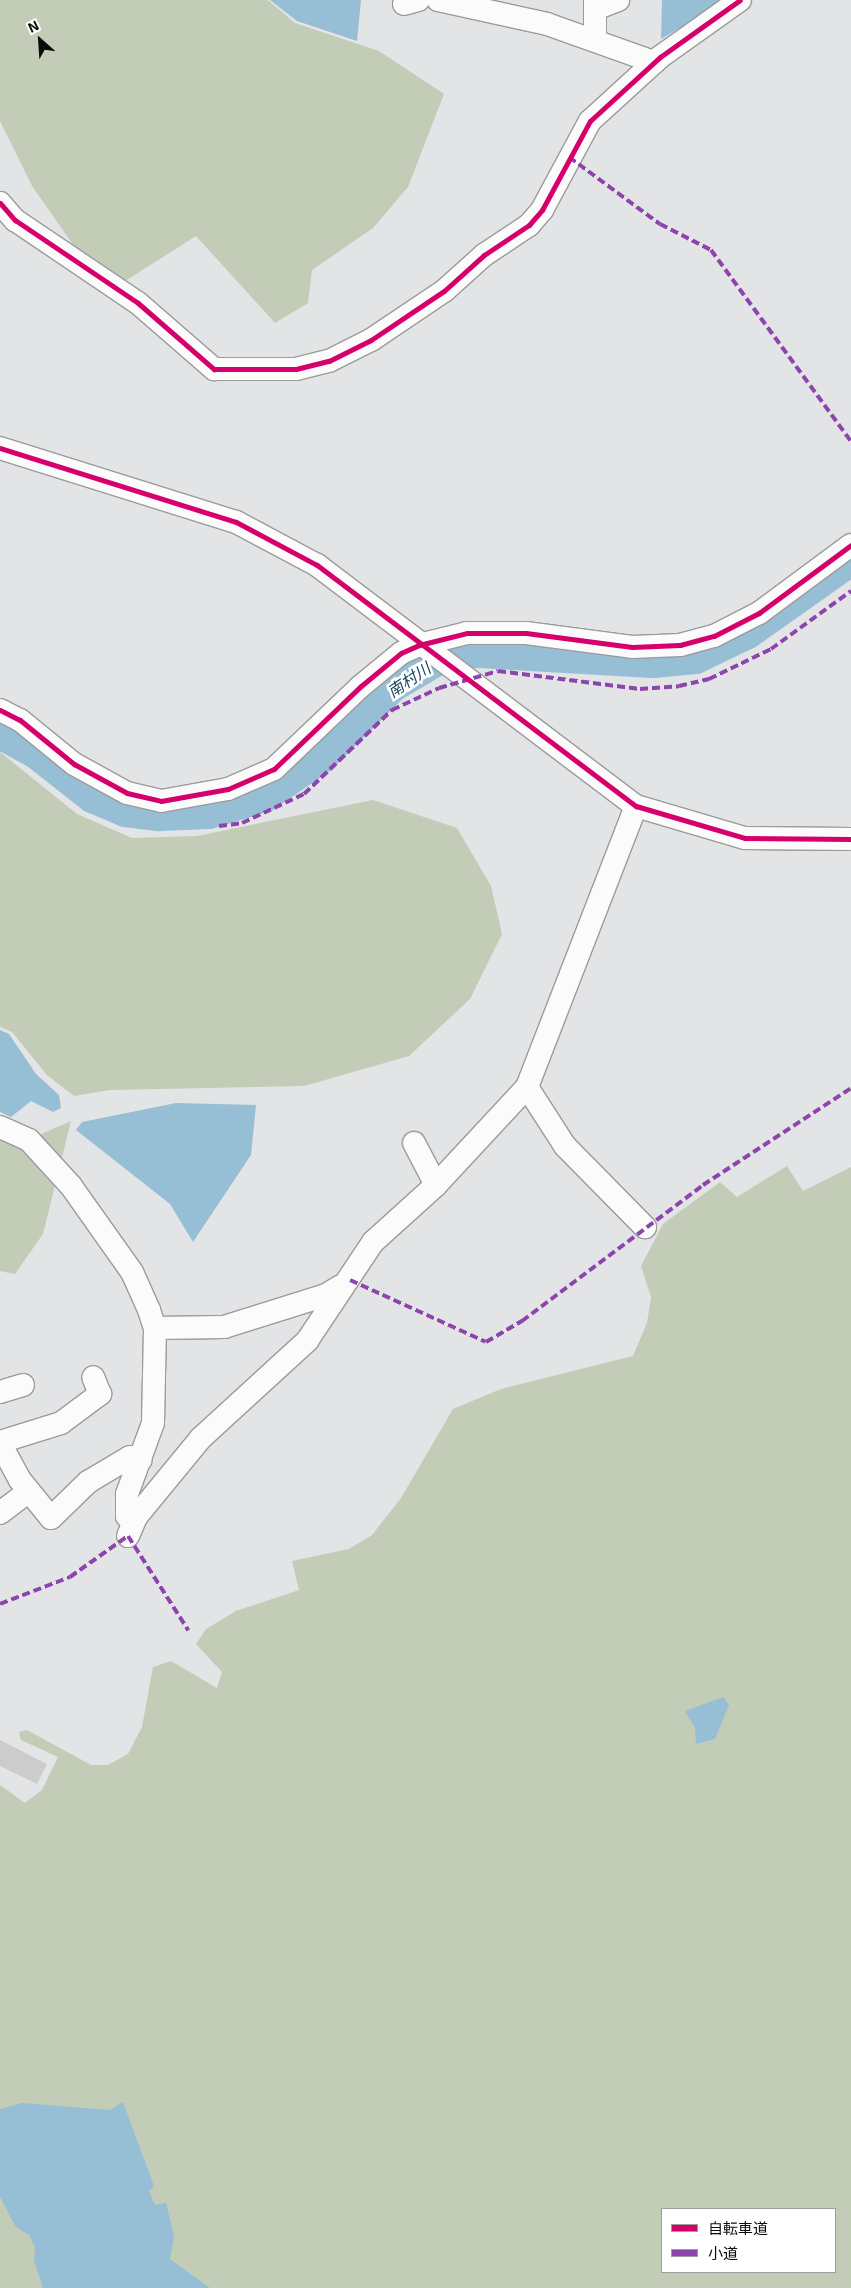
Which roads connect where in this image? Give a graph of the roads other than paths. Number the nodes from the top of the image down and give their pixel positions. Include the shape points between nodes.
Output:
1 (438, 0) edge
2 (618, 0) edge
3 (740, 0) edge
4 (595, 5) edge
5 (595, 39) junction
6 (654, 62) junction
7 (0, 203) edge
8 (0, 448) edge
9 (851, 544) edge
10 (419, 645) junction
11 (0, 710) edge
12 (636, 806) junction
13 (851, 839) edge
14 (527, 1087) junction
15 (0, 1127) edge
16 (414, 1143) dead end
17 (436, 1186) junction
18 (644, 1227) dead end
19 (350, 1280) junction
20 (155, 1328) junction
21 (93, 1377) dead end
22 (23, 1385) dead end
23 (0, 1392) edge
24 (0, 1443) edge
25 (141, 1460) junction
26 (29, 1491) junction
27 (0, 1513) edge

1 - 5 street via 470,4
2 - 4 street
3 - 6 street
4 - 5 street
5 - 6 street
6 - 7 street via 590,121 542,210 530,225 484,255 444,291 371,340 329,361 296,369 214,369 138,303 15,220
8 - 10 street via 236,522 317,565
9 - 10 street via 759,613 714,636 680,645 632,647 526,633 467,633
10 - 11 street via 401,653 361,686 274,768 228,789 161,800 127,794 74,764 20,720
10 - 12 street
12 - 13 street via 744,838
12 - 14 street
14 - 17 street
14 - 18 street via 565,1146
15 - 20 street via 29,1140 71,1186 132,1272
16 - 17 street
17 - 19 street via 373,1242
19 - 20 street via 326,1295 224,1328
19 - 25 street via 307,1341 201,1438 131,1529 127,1494
20 - 25 street via 153,1423
21 - 24 street via 100,1394 61,1423
22 - 23 street
24 - 26 street
25 - 26 street via 130,1457 88,1482 51,1518
26 - 27 street

